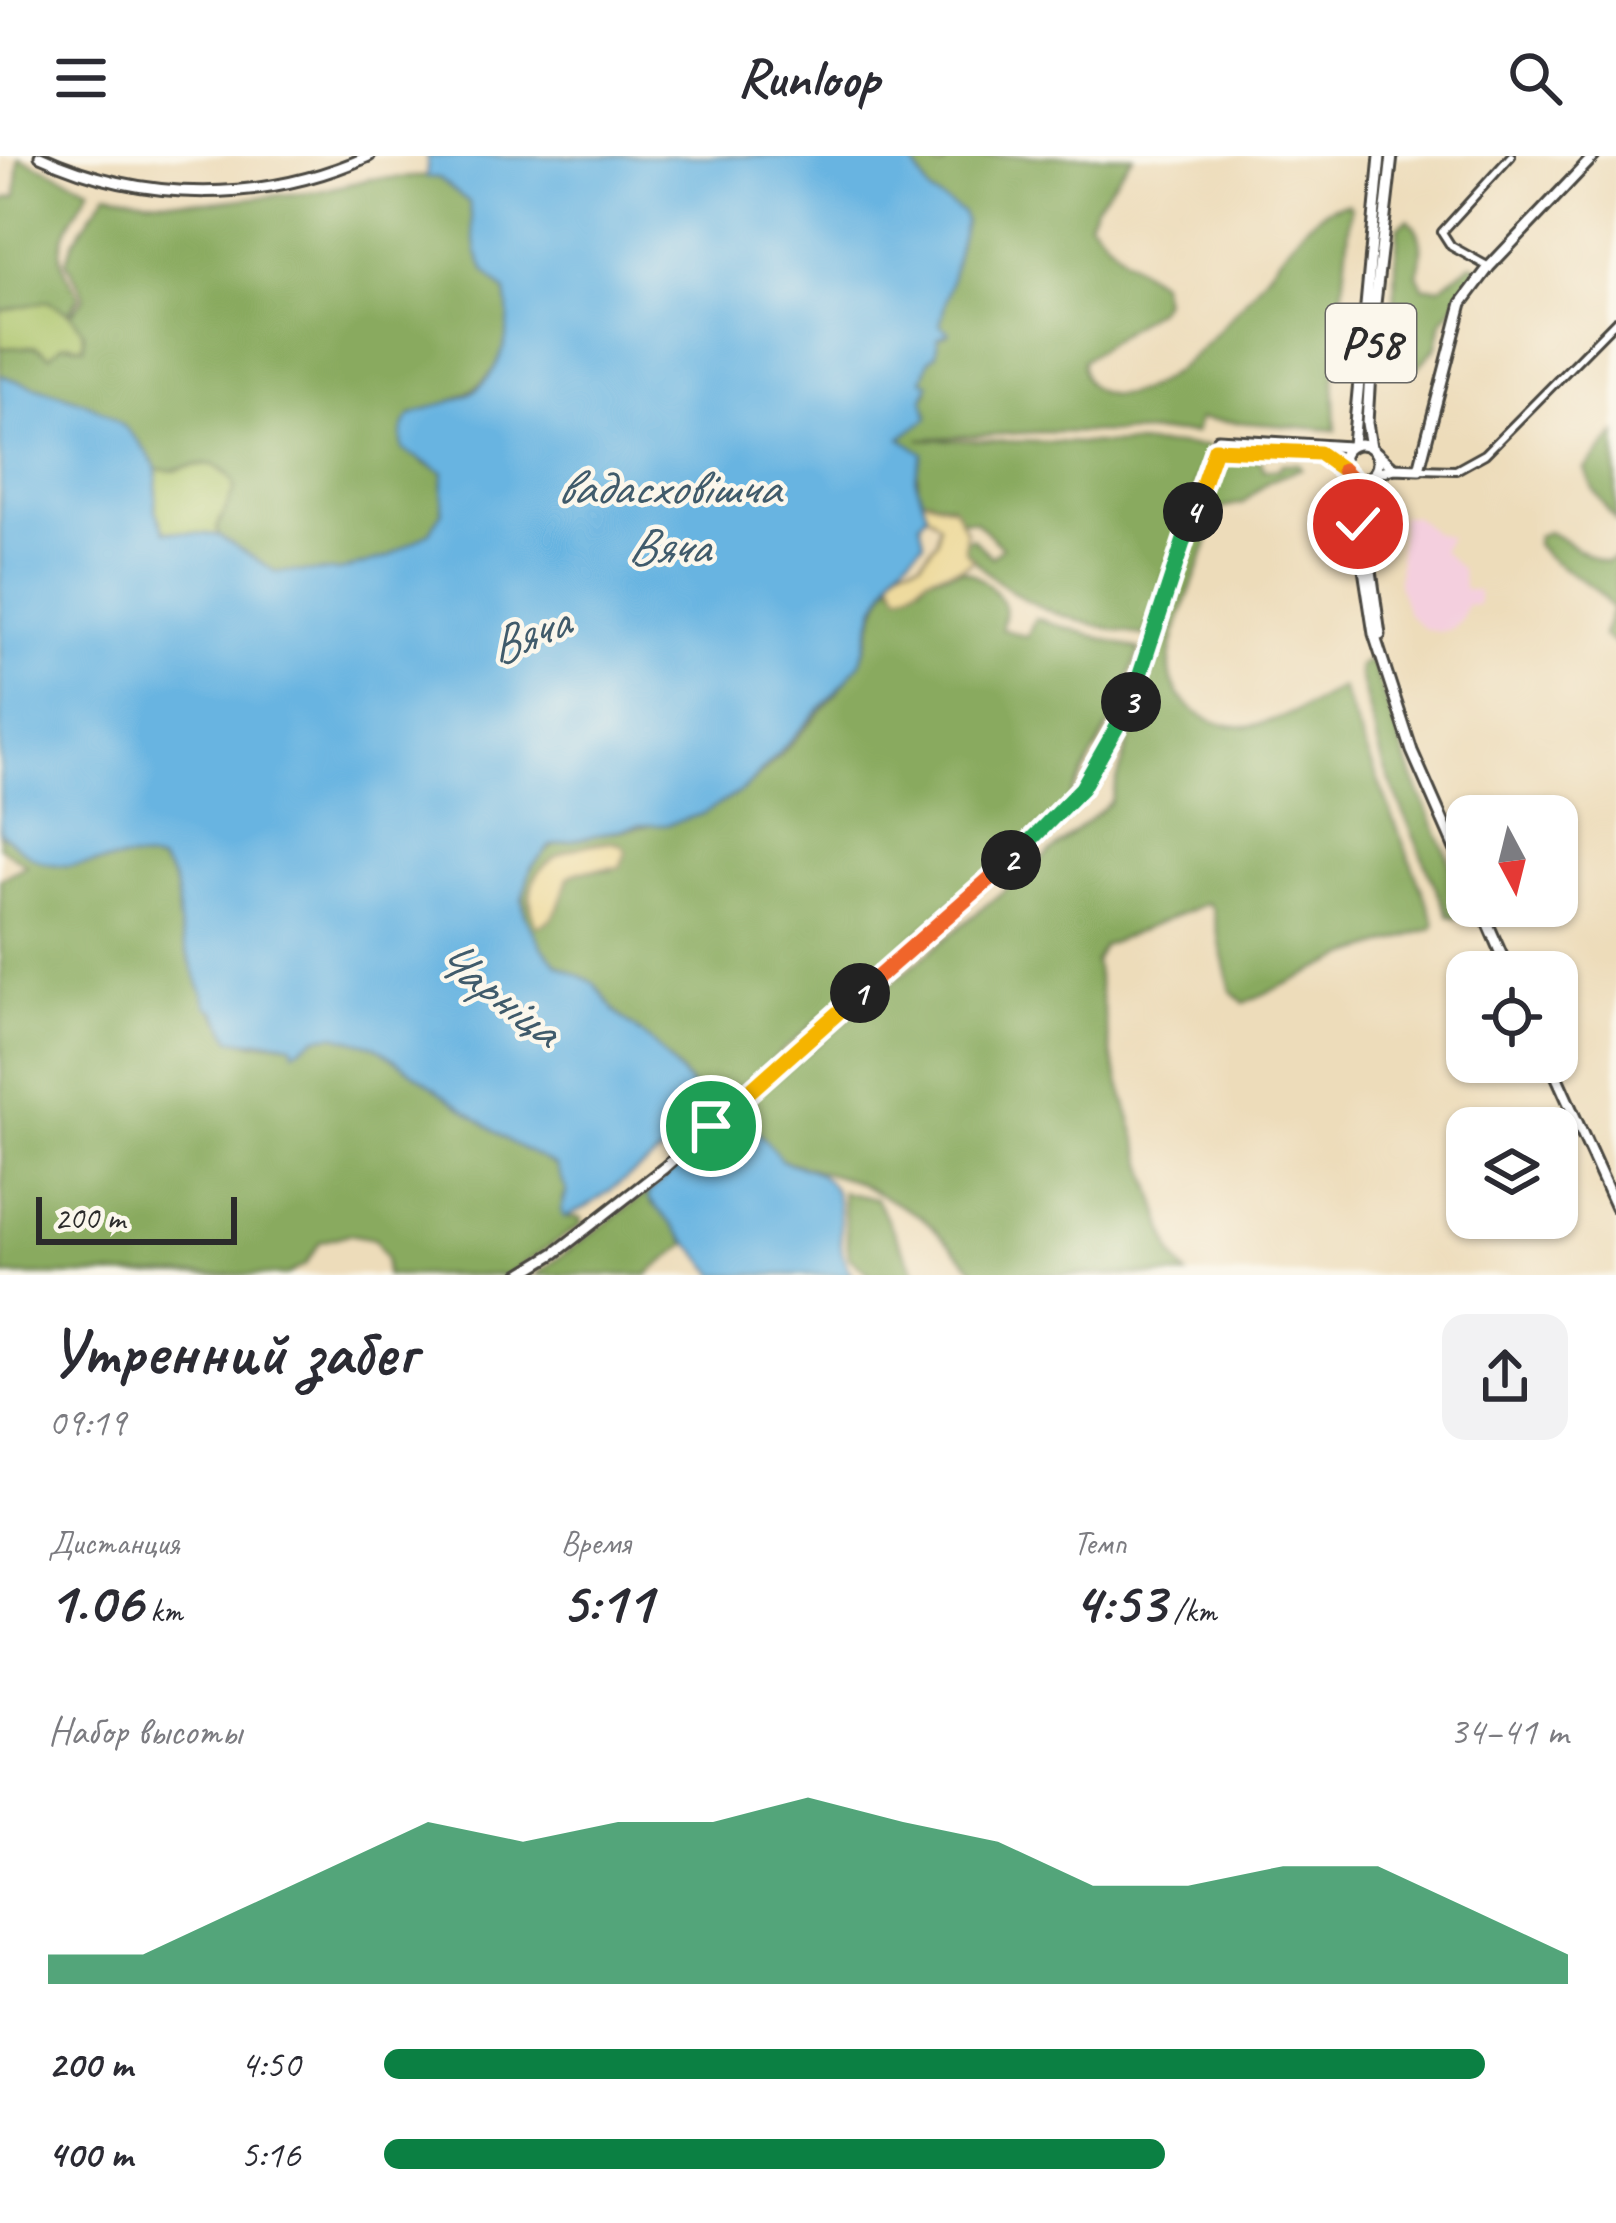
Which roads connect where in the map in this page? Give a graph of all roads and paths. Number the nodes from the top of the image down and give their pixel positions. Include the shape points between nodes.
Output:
1 (40, 156) edge
2 (74, 156) edge
3 (369, 156) edge
4 (1380, 156) edge
5 (1392, 156) edge
6 (1511, 156) edge
7 (1594, 156) edge
8 (70, 168) junction
9 (1489, 267) junction
10 (1616, 322) edge
11 (1217, 444) junction
12 (1351, 446) junction
13 (1373, 449) junction
14 (1394, 468) junction
15 (1419, 470) junction
16 (1347, 474) junction
17 (1372, 476) junction
18 (1381, 653) junction
19 (1446, 828) edge
20 (1559, 1083) edge
21 (1616, 1208) edge
22 (519, 1275) edge

1 - 8 main road
2 - 8 street
3 - 8 main road via 302,180 205,192
4 - 12 main road, Р58
5 - 13 main road, Р58 via 1373,321
6 - 9 street via 1442,232
7 - 9 main road
9 - 15 main road via 1454,322
10 - 15 street via 1477,461 1449,472
11 - 12 main road
11 - 16 main road via 1319,453
11 - 22 main road via 1137,687 1082,788 664,1168
12 - 13 main road, Р58
12 - 16 main road, Р58 via 1343,455
13 - 14 main road
13 - 17 main road, Р58
14 - 15 main road
14 - 17 main road
16 - 17 main road
16 - 18 main road, Р58
17 - 18 main road, Р58 via 1367,542
18 - 19 main road, Р58
20 - 21 main road

